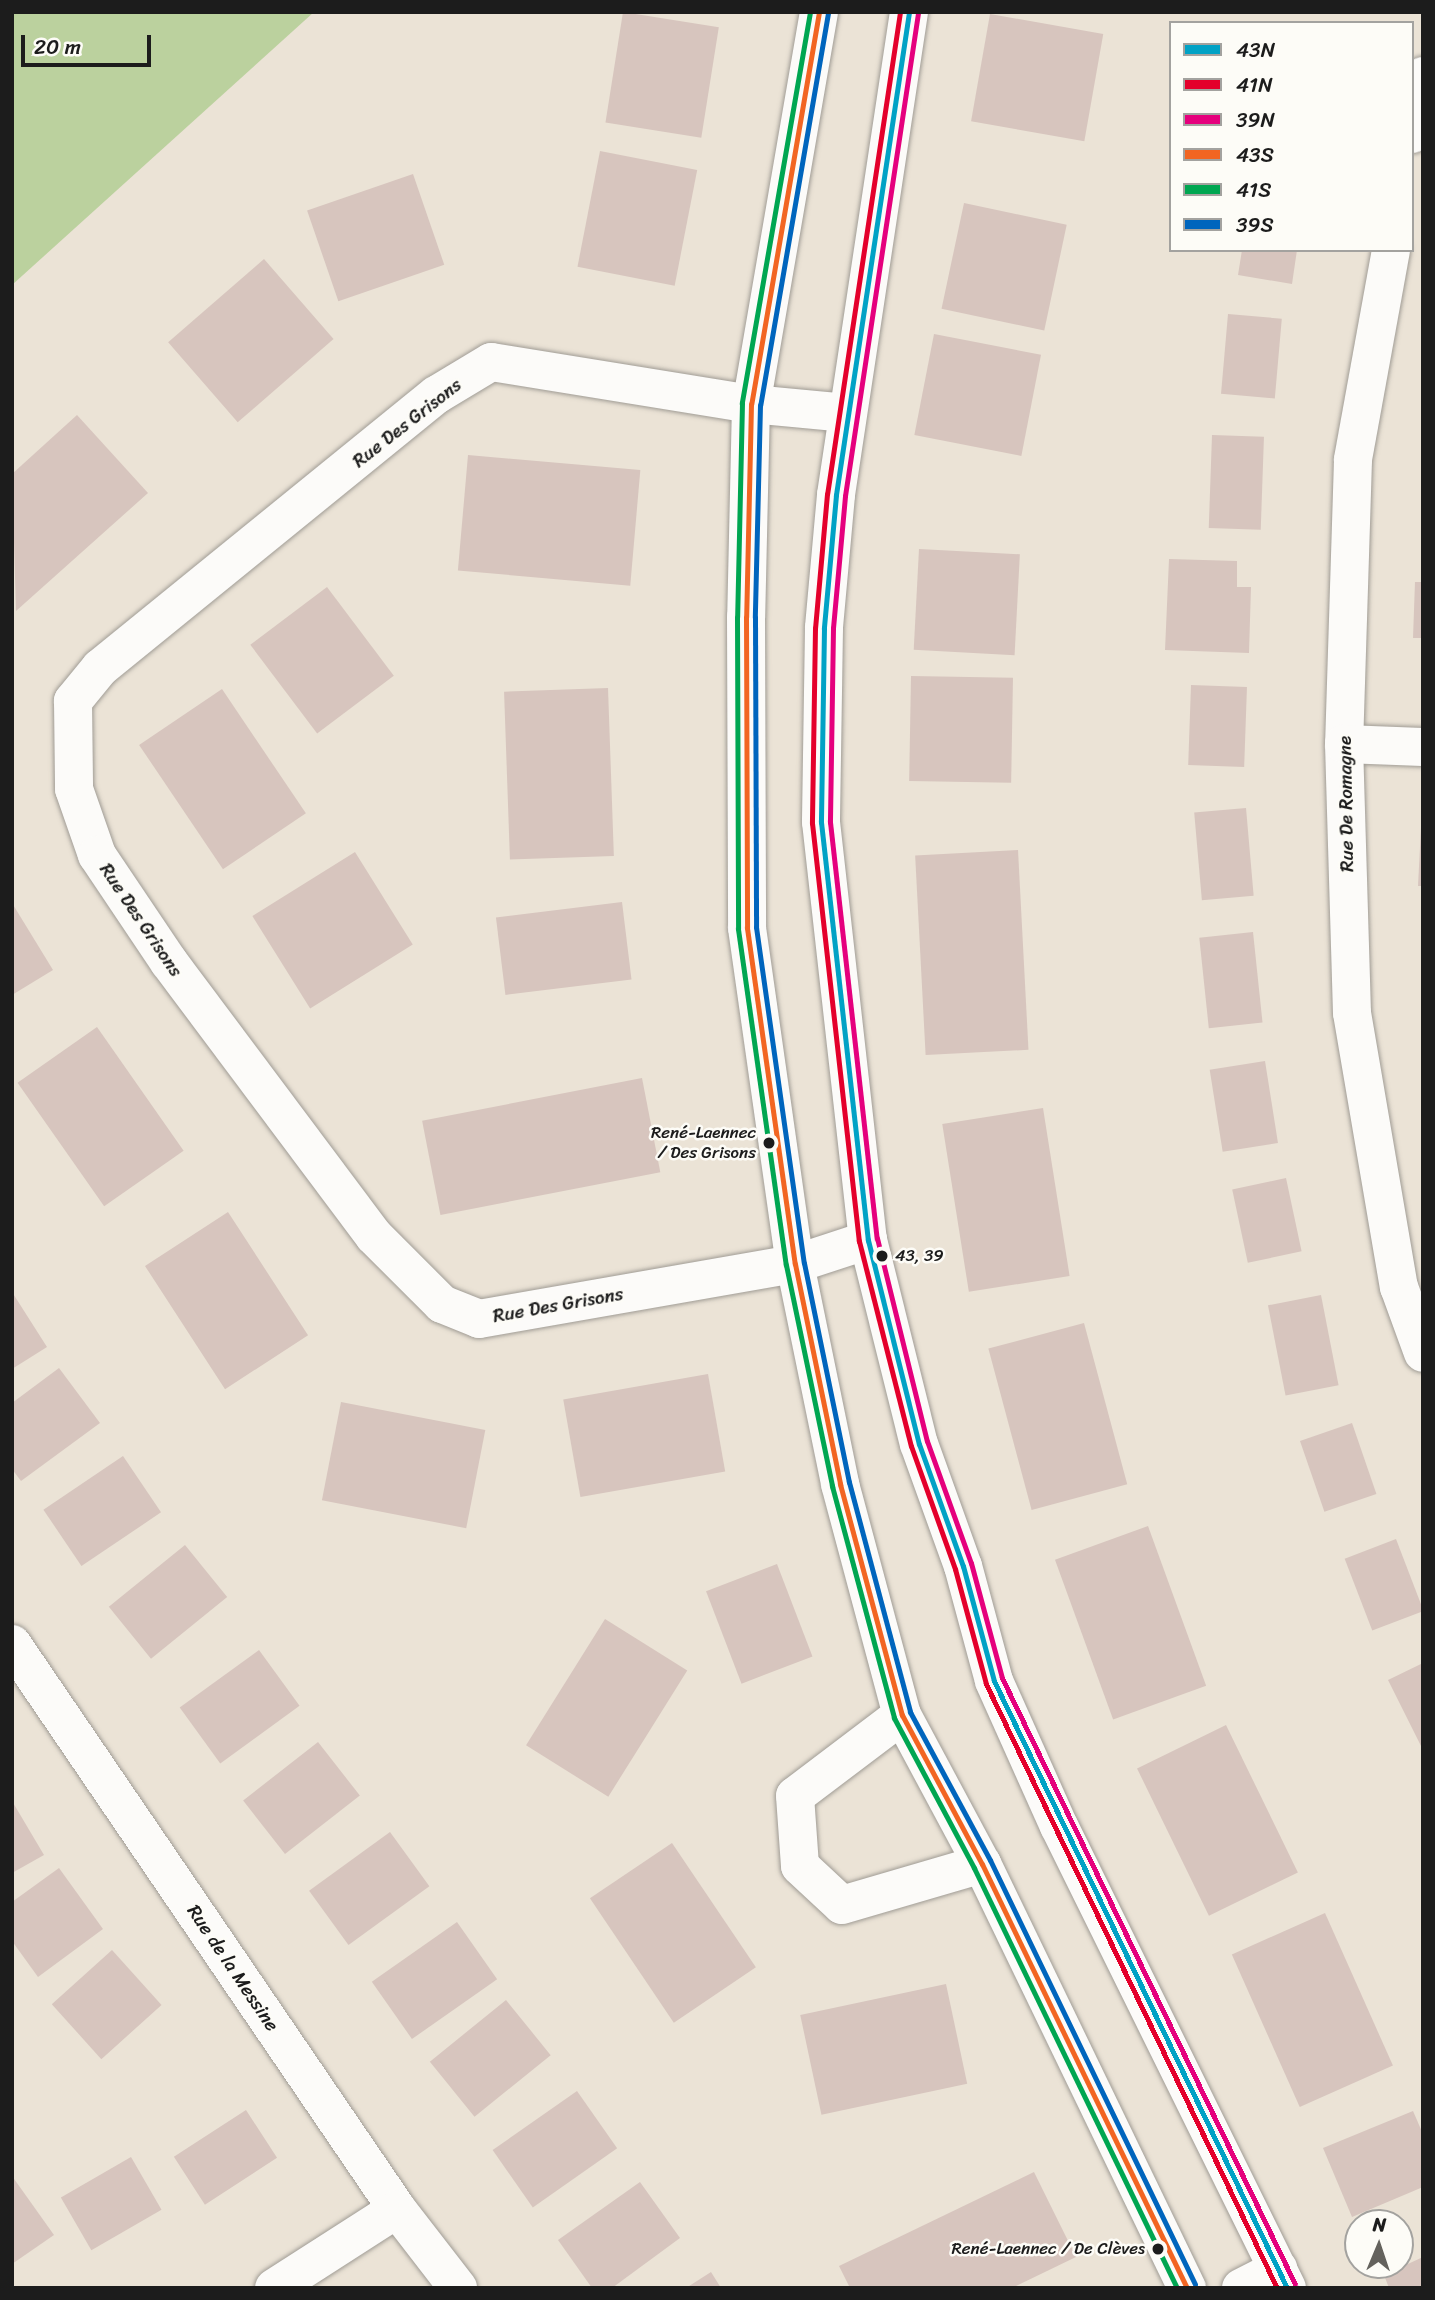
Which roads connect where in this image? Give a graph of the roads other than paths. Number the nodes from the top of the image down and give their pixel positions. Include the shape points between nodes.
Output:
1 (819, 12) edge
2 (909, 12) edge
3 (1423, 76) edge
4 (1414, 123) edge
5 (1391, 252) edge
6 (751, 404) junction
7 (847, 413) junction
8 (1343, 744) junction
9 (1423, 747) edge
10 (868, 1240) junction
11 (795, 1264) junction
12 (1423, 1353) edge
13 (12, 1644) edge
14 (902, 1715) junction
15 (982, 1864) junction
16 (397, 2209) junction
17 (1283, 2278) edge
18 (274, 2288) edge
19 (458, 2288) edge
20 (1187, 2288) edge
21 (1241, 2288) edge

1 - 6 street
2 - 7 street
3 - 4 street
5 - 8 street, Rue De Romagne via 1353,460
6 - 7 street, Rue Des Grisons
6 - 11 street via 747,928
6 - 11 street, Rue Des Grisons via 491,362 436,395 100,668 74,701 74,789 97,855 169,962 374,1236 442,1304 479,1319
7 - 10 street via 824,628 821,822
8 - 9 street
8 - 12 street, Rue De Romagne via 1352,1013 1399,1287
10 - 11 street, Rue Des Grisons
10 - 17 street via 919,1444 963,1566 994,1681 1059,1826
11 - 14 street via 840,1484
13 - 16 street, Rue de la Messine
14 - 15 street
14 - 15 street via 795,1796 800,1867 842,1905
15 - 20 street
16 - 18 street
16 - 19 street, Rue de la Messine
17 - 21 street

